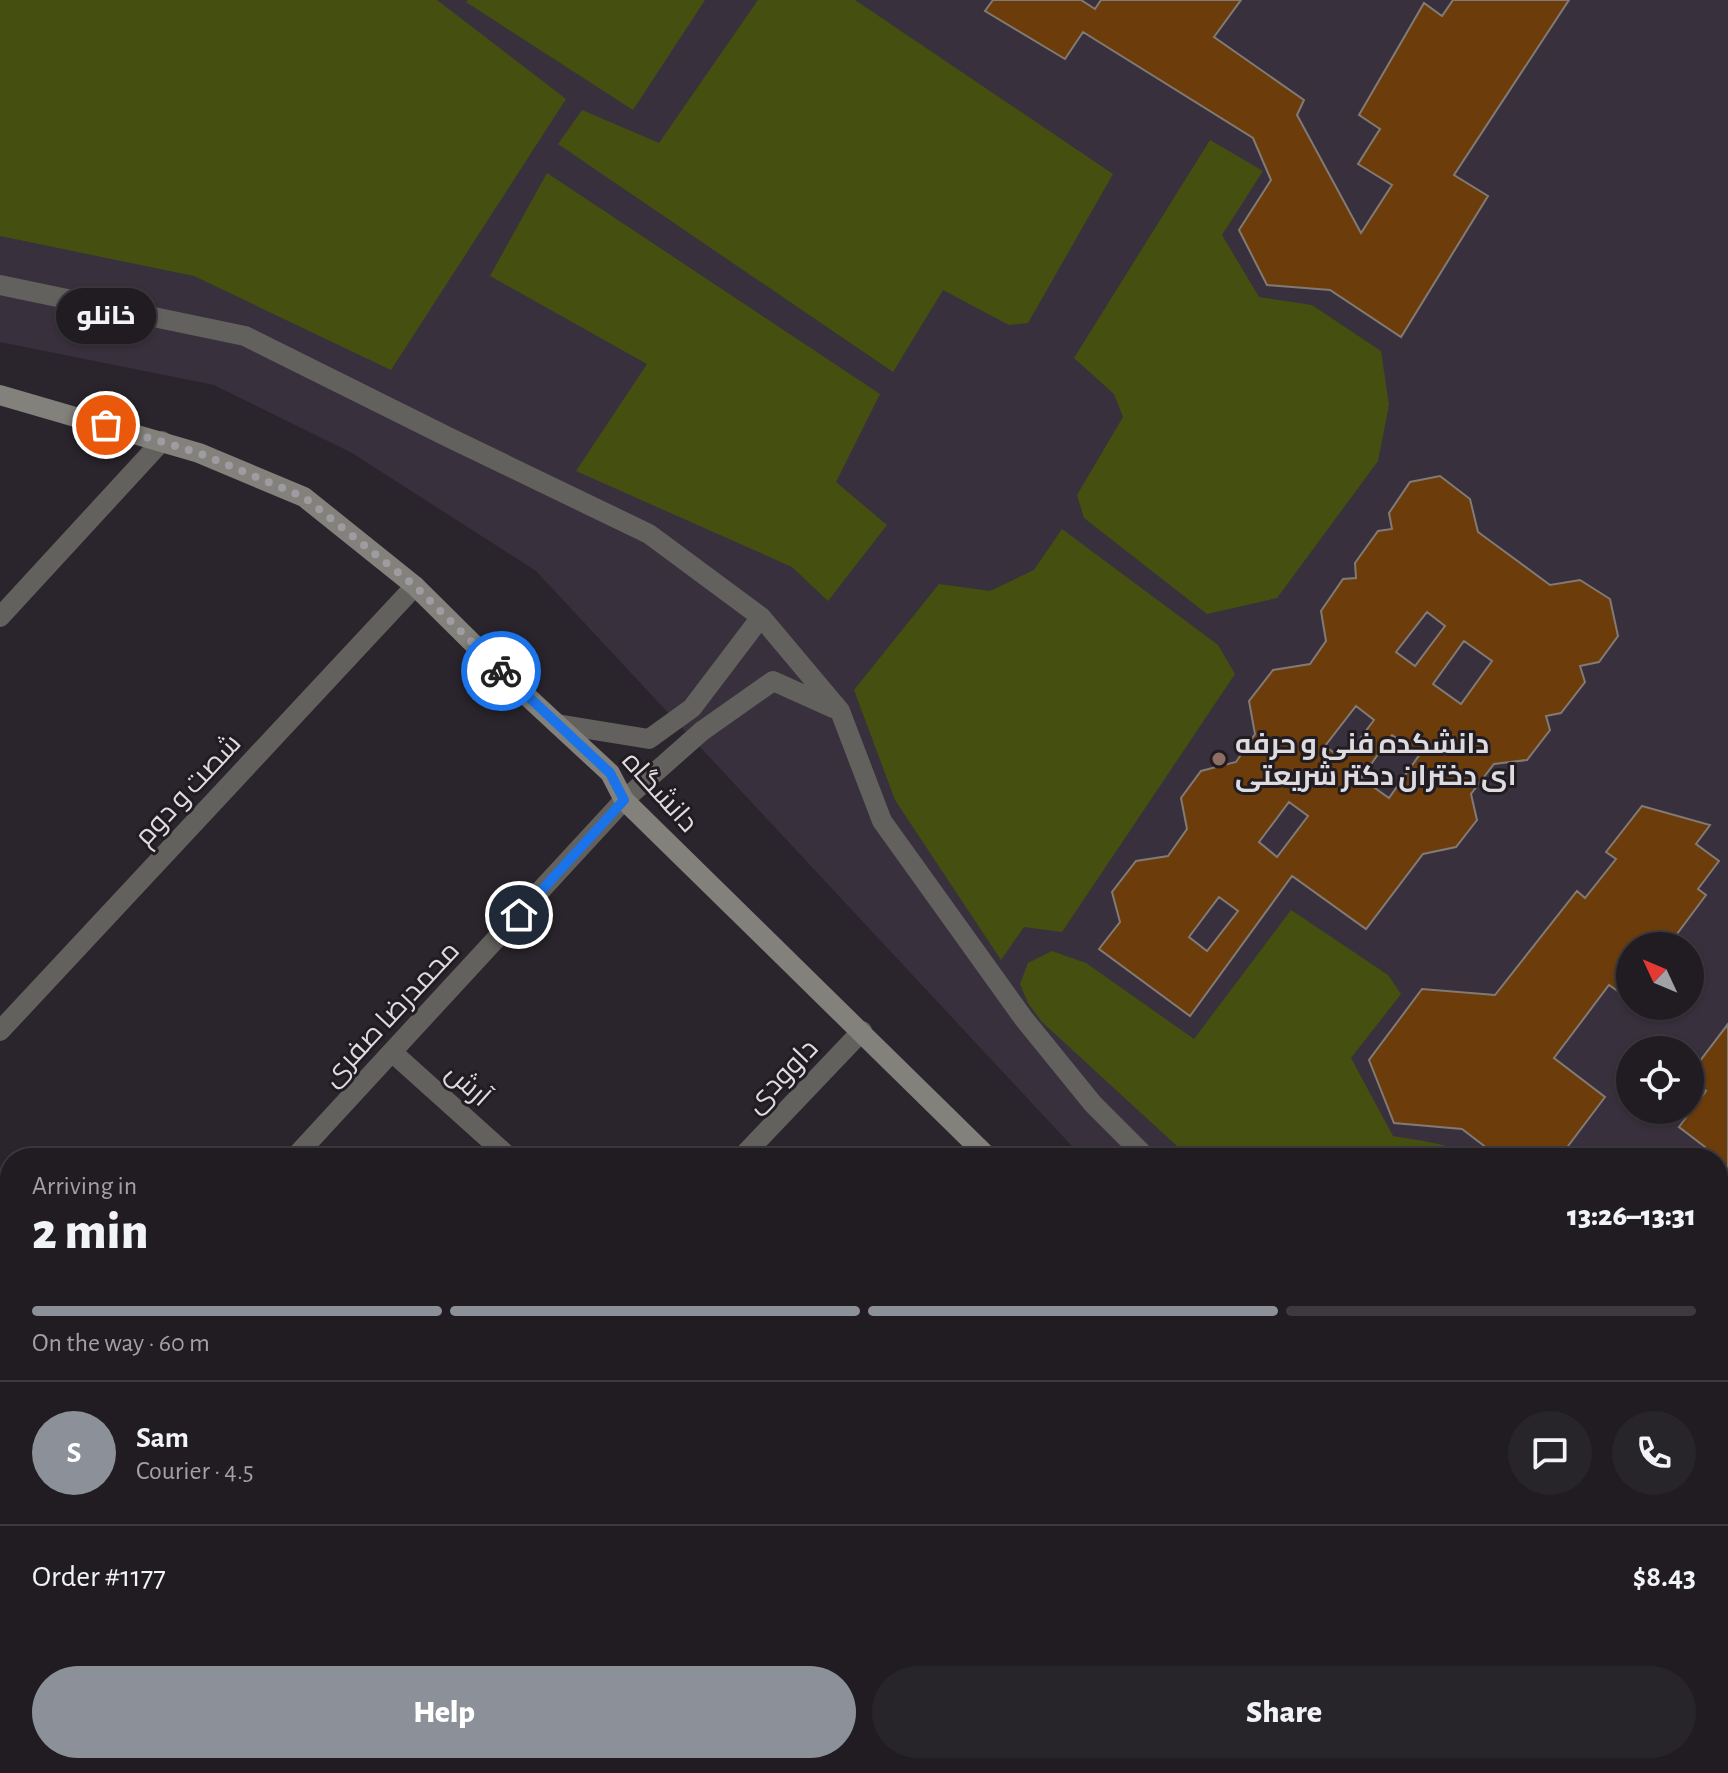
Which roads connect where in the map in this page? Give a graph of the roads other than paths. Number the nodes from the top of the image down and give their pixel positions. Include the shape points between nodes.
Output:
1 (0, 285) edge
2 (0, 395) edge
3 (162, 441) junction
4 (415, 586) junction
5 (0, 617) edge
6 (761, 617) junction
7 (840, 711) junction
8 (557, 724) junction
9 (624, 800) junction
10 (0, 1031) edge
11 (862, 1031) junction
12 (392, 1052) junction
13 (303, 1148) edge
14 (499, 1148) edge
15 (751, 1148) edge
16 (979, 1148) edge
17 (1137, 1148) edge

1 - 6 street via 245,336 649,534
2 - 3 street, دانشگاه
3 - 4 street, دانشگاه via 304,497
3 - 5 street
4 - 8 street, دانشگاه
4 - 10 street, شصت و دوم
6 - 7 street
6 - 8 street via 692,708 649,739
7 - 9 street, محمدرضا صفری via 773,681 702,731
7 - 17 street via 882,821 1024,1019 1093,1104
8 - 9 street, دانشگاه via 610,773
9 - 11 street, دانشگاه
9 - 12 street, محمدرضا صفری
11 - 15 street, داوودی
11 - 16 street, دانشگاه
12 - 13 street, محمدرضا صفری
12 - 14 street, آرش

